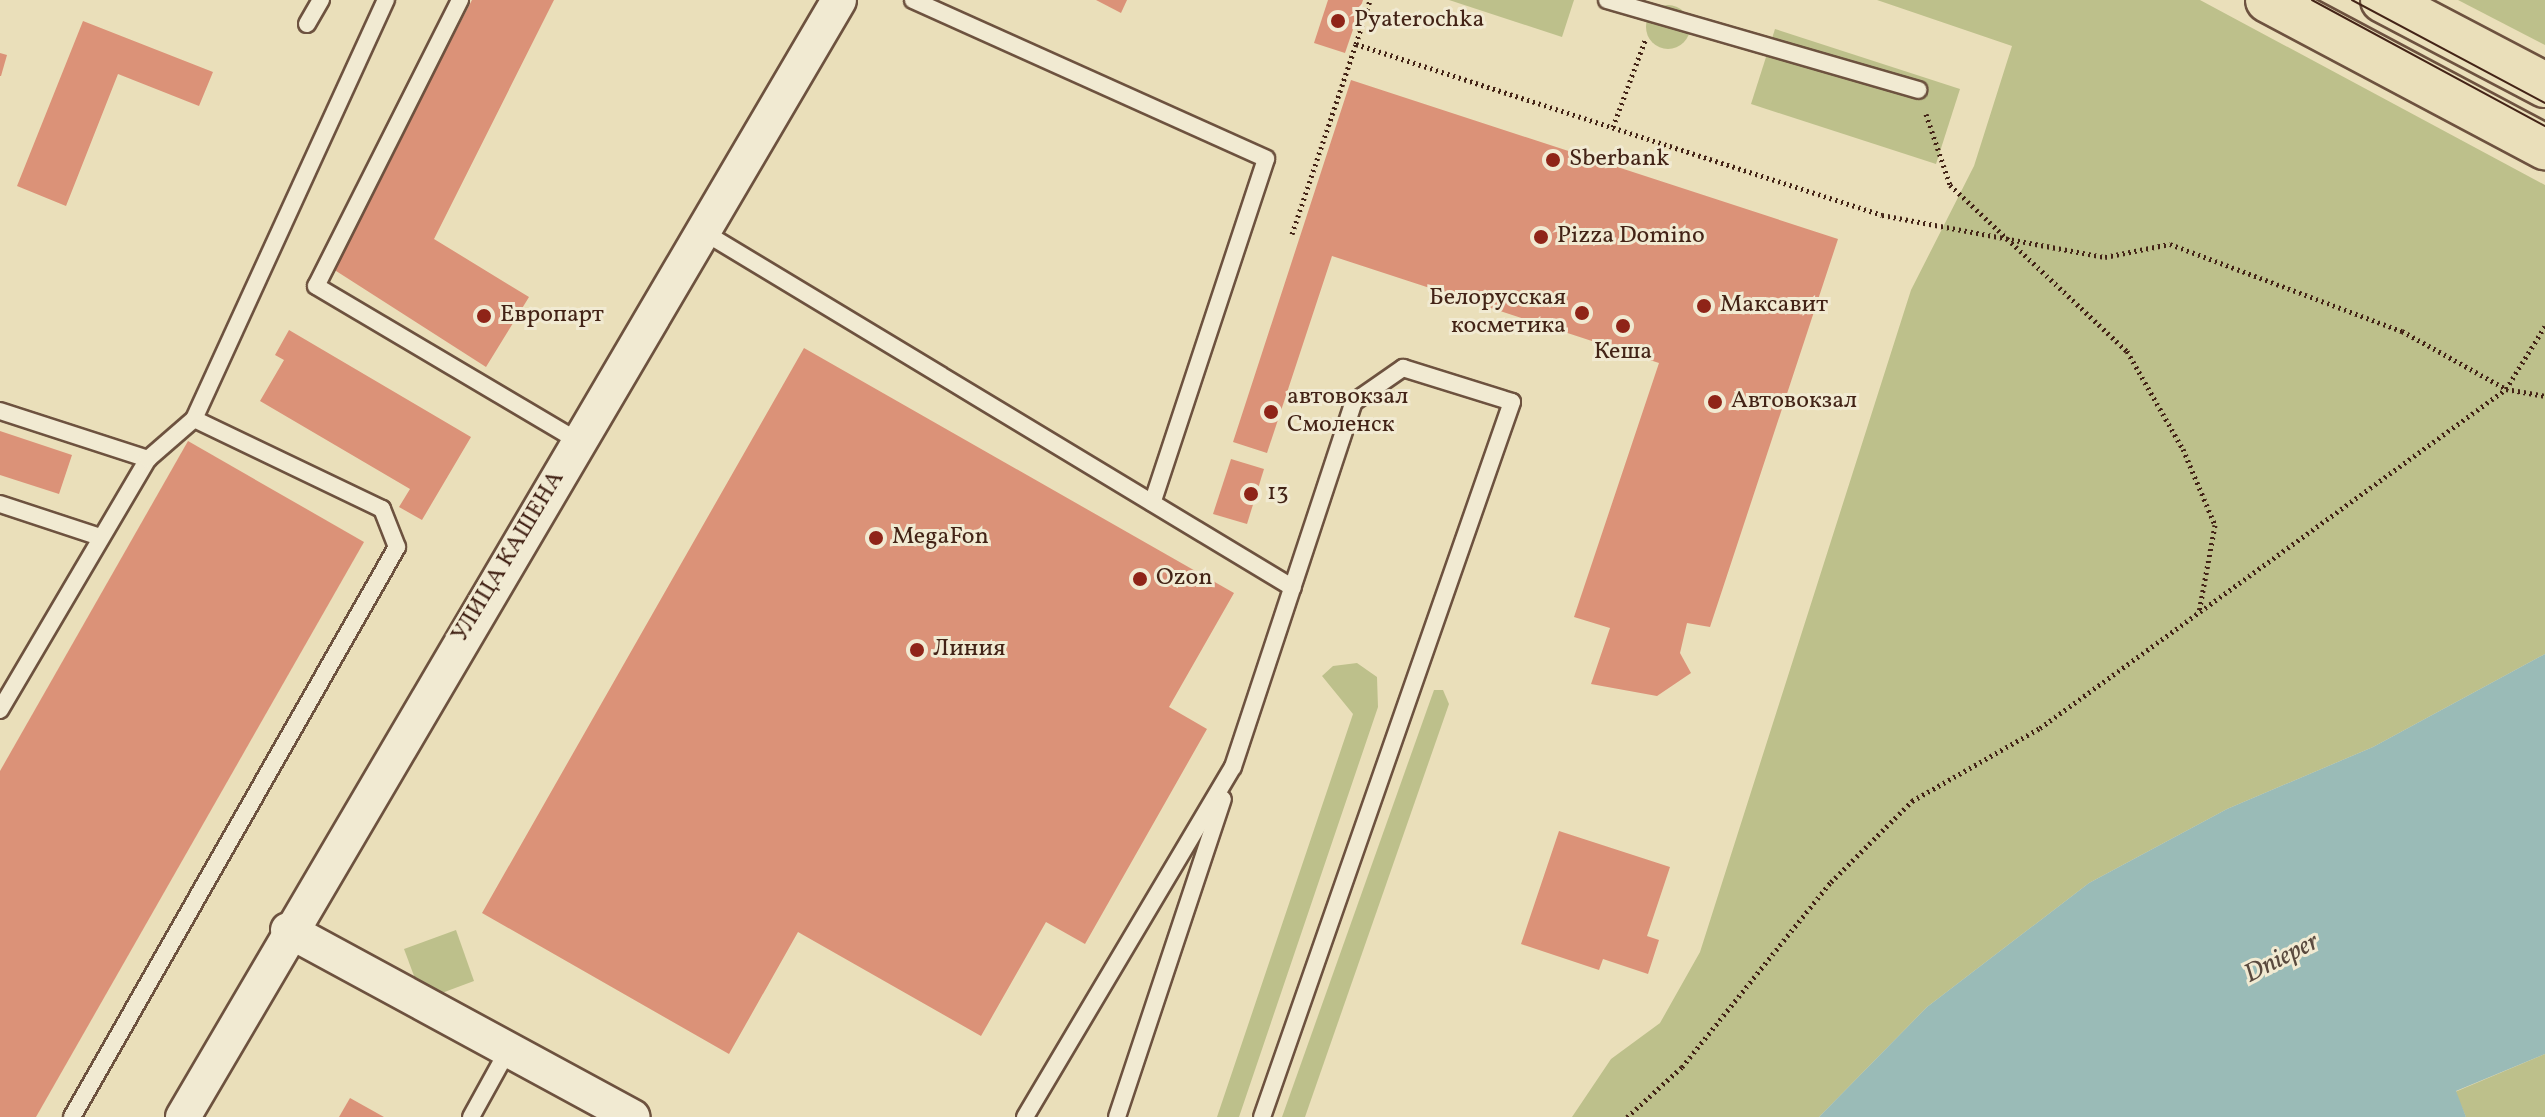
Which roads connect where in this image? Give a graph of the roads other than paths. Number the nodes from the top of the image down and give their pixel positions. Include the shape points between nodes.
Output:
1 (321, 0) edge
2 (386, 0) edge
3 (460, 0) edge
4 (839, 0) edge
5 (913, 0) edge
6 (1607, 0) edge
7 (2268, 0) edge
8 (2383, 0) edge
9 (307, 24) dead end
10 (2545, 85) edge
11 (1918, 90) road end
12 (2545, 147) edge
13 (702, 231) junction
14 (0, 411) edge
15 (194, 419) junction
16 (578, 441) junction
17 (148, 459) junction
18 (1152, 503) junction
19 (0, 504) edge
20 (100, 537) junction
21 (1293, 588) junction
22 (0, 710) edge
23 (1233, 767) junction
24 (288, 930) junction
25 (508, 1050) junction
26 (72, 1117) edge
27 (183, 1117) edge
28 (471, 1117) edge
29 (633, 1117) edge
30 (1025, 1117) edge
31 (1117, 1117) edge
32 (1262, 1117) edge

1 - 9 lane
2 - 15 lane
3 - 16 lane via 316,286
4 - 13 street, УЛИЦА КАШЕНА
5 - 18 lane via 1266,159
6 - 11 lane
7 - 12 main road
8 - 10 main road
13 - 16 street, УЛИЦА КАШЕНА
13 - 18 lane
14 - 17 lane
15 - 17 lane
15 - 26 lane via 382,509 397,547
16 - 24 street, УЛИЦА КАШЕНА
17 - 20 lane
18 - 21 lane
19 - 20 lane
20 - 22 lane
21 - 23 lane
21 - 32 lane via 1354,402 1403,368 1512,402
23 - 30 lane
23 - 31 lane
24 - 25 street
24 - 27 street, УЛИЦА КАШЕНА
25 - 28 lane
25 - 29 street

